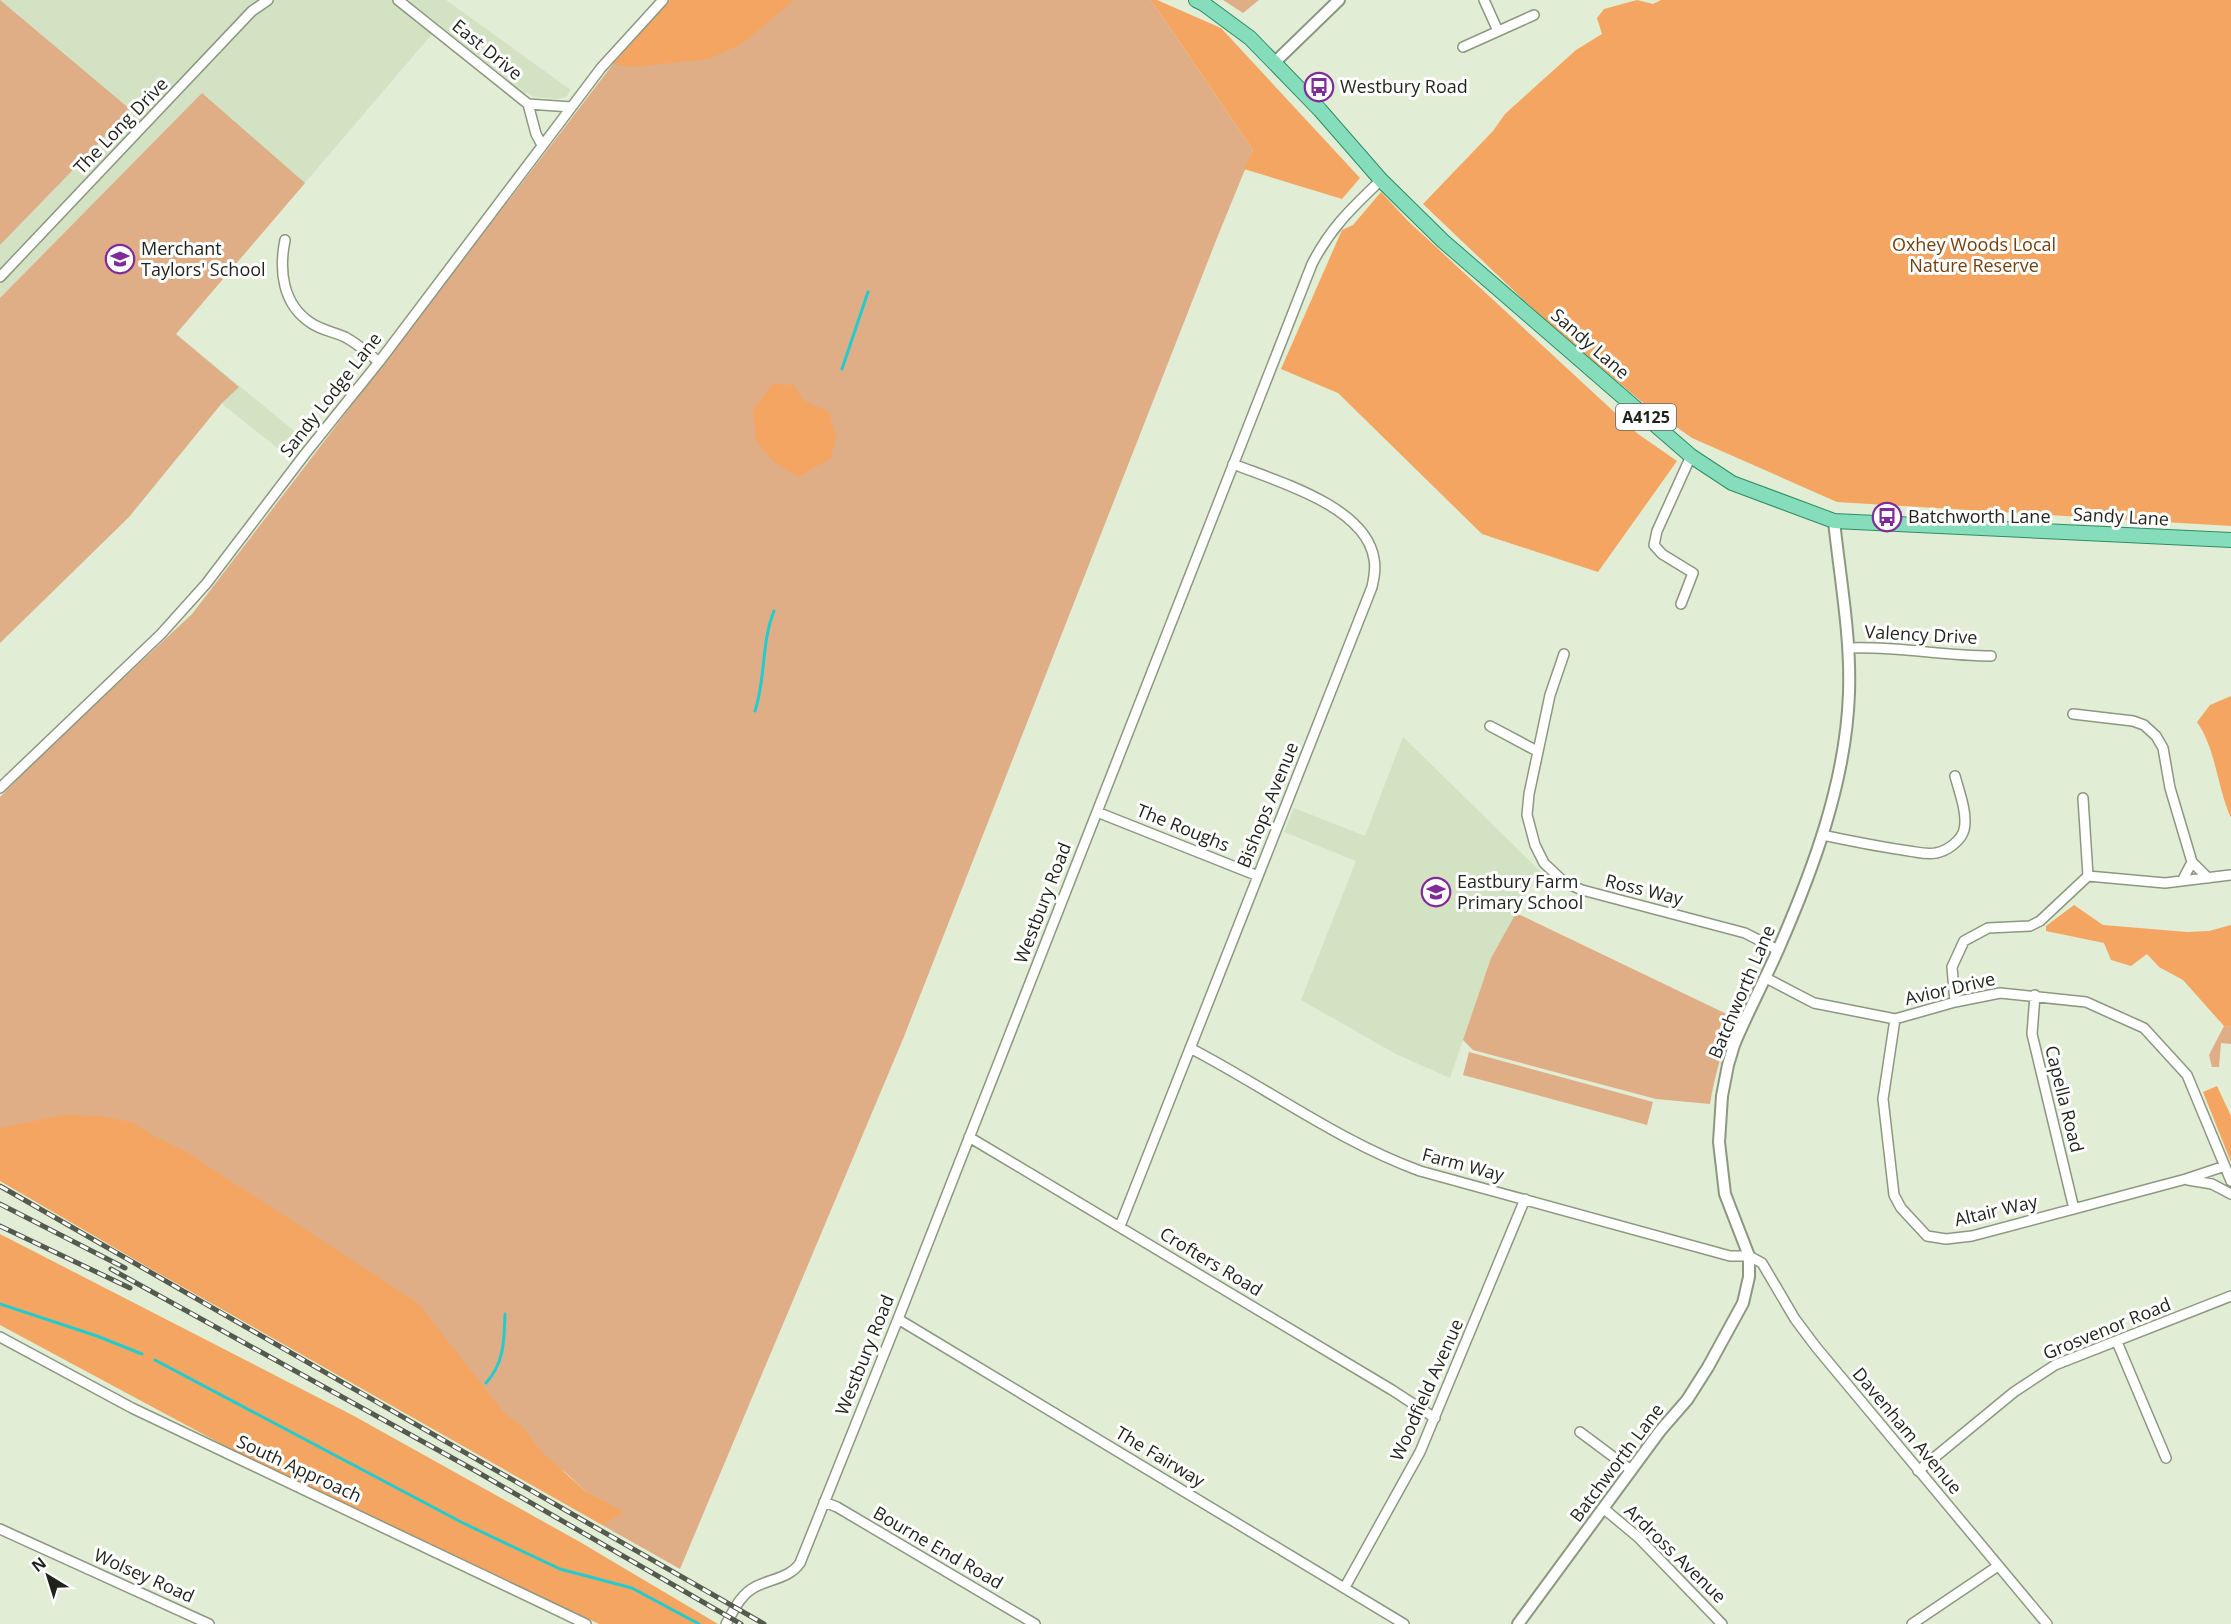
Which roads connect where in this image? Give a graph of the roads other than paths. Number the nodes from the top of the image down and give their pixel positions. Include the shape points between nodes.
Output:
1 (268, 0) edge
2 (398, 0) edge
3 (663, 0) edge
4 (1196, 0) edge
5 (1339, 0) edge
6 (1484, 0) edge
7 (1534, 15) dead end
8 (1498, 31) junction
9 (1462, 47) dead end
10 (1274, 63) junction
11 (528, 104) junction
12 (571, 107) junction
13 (542, 145) junction
14 (1381, 180) junction
15 (285, 240) dead end
16 (0, 277) edge
17 (379, 362) junction
18 (1691, 456) junction
19 (1233, 464) junction
20 (1834, 521) junction
21 (2231, 540) edge
22 (1681, 604) dead end
23 (1849, 648) junction
24 (1564, 654) dead end
25 (1991, 656) dead end
26 (2073, 714) dead end
27 (1490, 726) dead end
28 (1537, 751) junction
29 (1955, 776) dead end
30 (0, 788) edge
31 (2083, 798) dead end
32 (1096, 812) junction
33 (1822, 835) junction
34 (2192, 862) junction
35 (2230, 874) edge
36 (1258, 876) junction
37 (2088, 876) junction
38 (2208, 878) junction
39 (2182, 881) junction
40 (1778, 950) junction
41 (1766, 978) junction
42 (2035, 995) junction
43 (1955, 1002) junction
44 (1895, 1018) junction
45 (1190, 1048) junction
46 (969, 1137) junction
47 (2225, 1166) junction
48 (2186, 1179) junction
49 (2231, 1181) edge
50 (2231, 1194) edge
51 (1525, 1199) junction
52 (2074, 1209) junction
53 (1120, 1226) junction
54 (1749, 1256) junction
55 (2231, 1296) edge
56 (898, 1319) junction
57 (0, 1337) edge
58 (2117, 1342) junction
59 (1435, 1418) junction
60 (1580, 1432) dead end
61 (2166, 1458) dead end
62 (1631, 1470) junction
63 (1918, 1471) junction
64 (824, 1502) junction
65 (1603, 1508) junction
66 (0, 1529) edge
67 (1998, 1566) junction
68 (1345, 1587) junction
69 (209, 1624) edge
70 (586, 1624) edge
71 (726, 1624) edge
72 (1035, 1624) edge
73 (1404, 1624) edge
74 (1518, 1624) edge
75 (1722, 1624) edge
76 (1912, 1624) edge
77 (2047, 1624) edge

1 - 16 street, The Long Drive via 252,11
2 - 11 street, East Drive
3 - 12 street, Sandy Lodge Lane
4 - 10 main road, Sandy Lane / A4125 via 1250,38
5 - 10 street
6 - 8 street
7 - 8 street
8 - 9 street
10 - 14 main road, Sandy Lane / A4125
11 - 12 street, East Drive
11 - 13 street, East Drive
12 - 13 street, Sandy Lodge Lane
13 - 17 street, Sandy Lodge Lane
14 - 18 main road, Sandy Lane / A4125 via 1443,241
14 - 19 street, Westbury Road via 1324,240
15 - 17 street via 282,280 296,309 311,324 359,345
17 - 30 street, Sandy Lodge Lane via 183,610
18 - 20 main road, Sandy Lane / A4125 via 1732,483
18 - 22 street via 1654,545 1693,573
19 - 32 street, Westbury Road
19 - 36 street, Bishops Avenue via 1334,507 1359,529 1375,560 1372,587
20 - 21 main road, Sandy Lane / A4125
20 - 23 street, Batchworth Lane
23 - 25 street, Valency Drive
23 - 33 street, Batchworth Lane via 1848,717
24 - 28 street, Ross Way
26 - 34 street via 2133,721 2156,736 2163,748 2175,809
27 - 28 street
28 - 40 street, Ross Way via 1527,816 1548,869 1582,890 1745,933
29 - 33 street via 1964,831 1946,850 1936,853 1894,849
31 - 37 street
32 - 36 street, The Roughs
32 - 46 street, Westbury Road
33 - 40 street, Batchworth Lane
34 - 38 street
34 - 39 street
35 - 38 street
36 - 45 street, Bishops Avenue
37 - 39 street via 2145,883
37 - 43 street via 2040,921 2030,926 1988,928 1964,941 1952,967
38 - 39 street
40 - 41 street, Batchworth Lane
41 - 44 street, Avior Drive via 1814,1003
41 - 54 street, Batchworth Lane via 1734,1045 1720,1114 1720,1163 1725,1194
42 - 43 street, Avior Drive via 2000,993
42 - 47 street, Avior Drive via 2086,1002 2144,1028 2187,1075
42 - 52 street, Capella Road via 2032,1034
43 - 44 street, Avior Drive
44 - 52 street, Altair Way via 1884,1110 1894,1195 1915,1225 1933,1238 1961,1239
45 - 51 street, Farm Way via 1395,1162
45 - 53 street, Bishops Avenue
46 - 53 street, Crofters Road
46 - 56 street, Westbury Road
47 - 48 street, Altair Way
47 - 49 street, Avior Drive
48 - 50 street via 2212,1184
48 - 52 street, Altair Way
51 - 54 street, Farm Way via 1730,1256
51 - 59 street, Woodfield Avenue
53 - 59 street, Crofters Road
54 - 62 street, Batchworth Lane via 1743,1303 1714,1358 1687,1400
54 - 63 street, Davenham Avenue via 1762,1263 1816,1347
55 - 58 street, Grosvenor Road
56 - 64 street, Westbury Road
56 - 68 street, The Fairway
57 - 70 street, South Approach via 132,1408
58 - 61 street
58 - 63 street, Grosvenor Road via 2055,1365 2035,1377
59 - 68 street, Woodfield Avenue via 1404,1484
60 - 62 street
62 - 65 street, Batchworth Lane
63 - 67 street, Davenham Avenue
64 - 71 street, Westbury Road via 797,1567 748,1592
64 - 72 street, Bourne End Road
65 - 74 street, Batchworth Lane
65 - 75 street, Ardross Avenue via 1639,1538
66 - 69 street, Wolsey Road
67 - 76 street
67 - 77 street, Davenham Avenue
68 - 73 street, The Fairway

